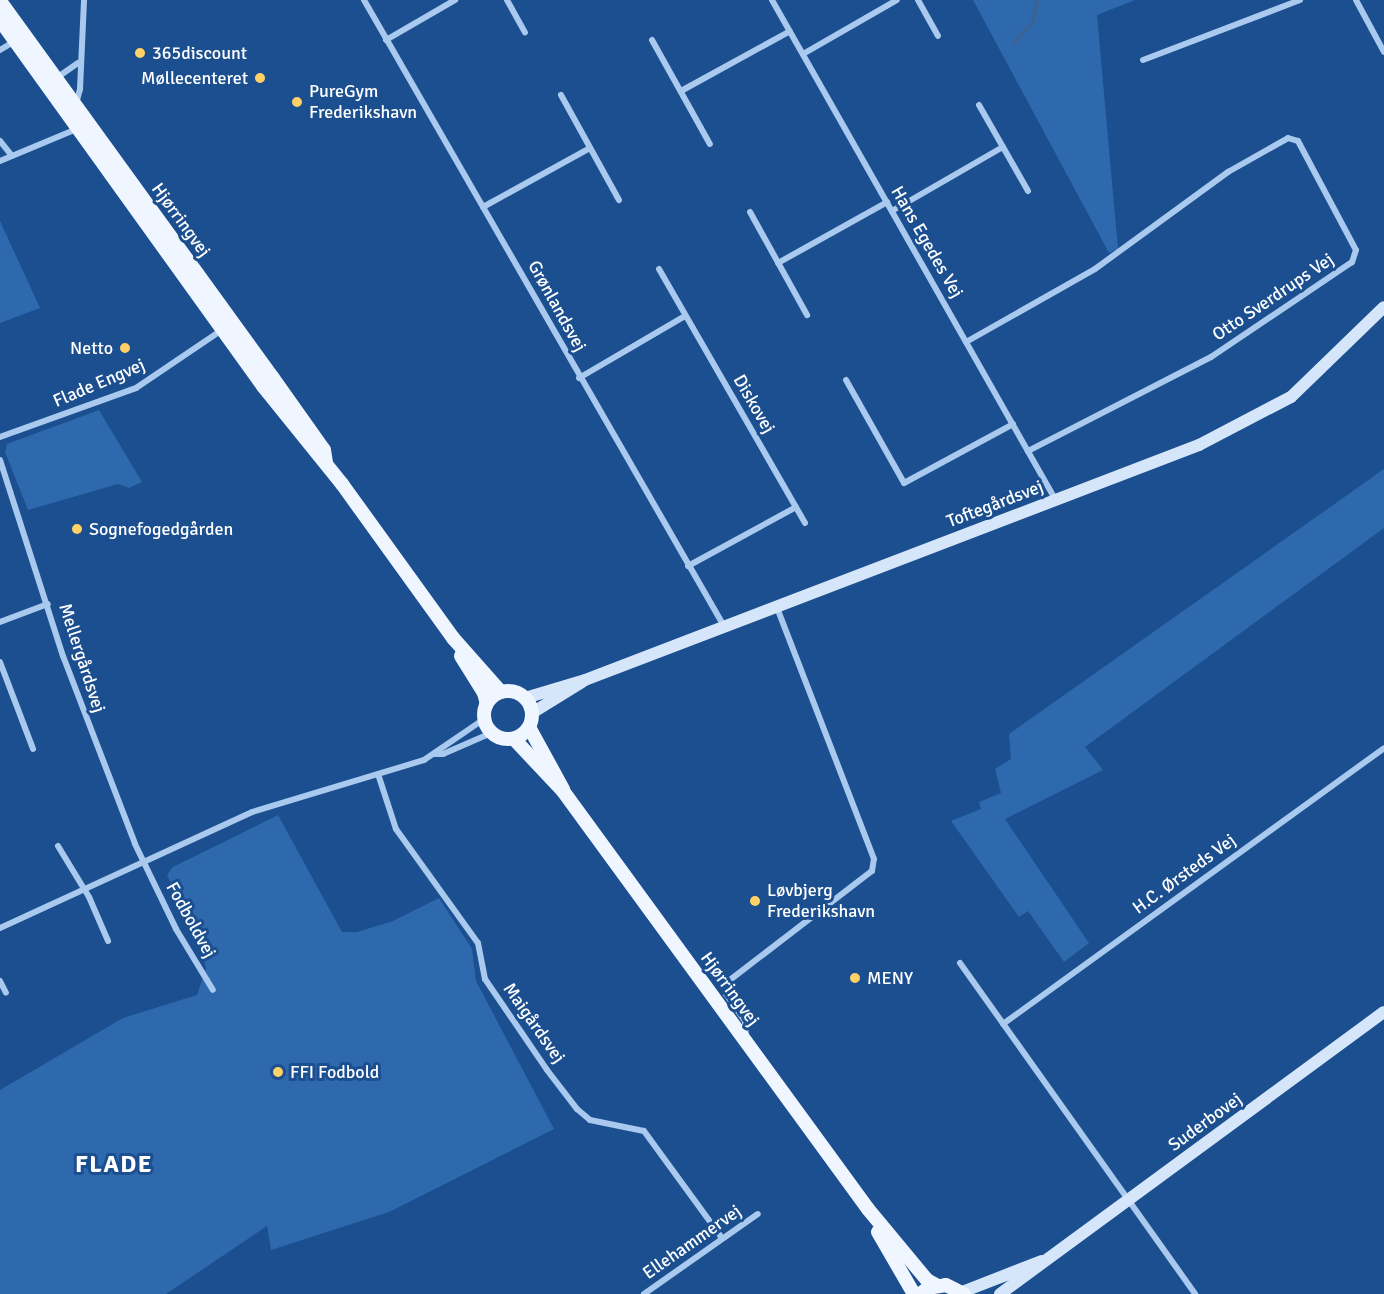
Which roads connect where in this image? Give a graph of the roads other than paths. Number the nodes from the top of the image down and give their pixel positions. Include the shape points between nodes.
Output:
1 (84, 0) edge
2 (364, 0) edge
3 (455, 0) edge
4 (507, 0) edge
5 (772, 0) edge
6 (897, 0) edge
7 (918, 0) edge
8 (1300, 0) edge
9 (1356, 0) edge
10 (0, 2) edge
11 (0, 20) edge
12 (790, 31) junction
13 (525, 32) dead end
14 (938, 36) dead end
15 (20, 38) junction
16 (386, 39) junction
17 (652, 40) dead end
18 (0, 50) edge
19 (1384, 52) edge
20 (803, 54) junction
21 (1143, 60) dead end
22 (78, 63) junction
23 (51, 81) junction
24 (681, 91) junction
25 (561, 95) dead end
26 (979, 105) dead end
27 (71, 109) junction
28 (83, 125) junction
29 (0, 141) edge
30 (710, 144) dead end
31 (1003, 147) junction
32 (590, 148) junction
33 (12, 156) junction
34 (0, 161) edge
35 (1028, 191) dead end
36 (619, 200) dead end
37 (887, 202) junction
38 (483, 207) junction
39 (892, 211) junction
40 (750, 212) dead end
41 (778, 263) junction
42 (659, 269) dead end
43 (1384, 307) edge
44 (807, 315) dead end
45 (686, 316) junction
46 (227, 326) junction
47 (966, 342) junction
48 (579, 378) junction
49 (846, 380) dead end
50 (1013, 424) junction
51 (0, 437) edge
52 (1028, 451) junction
53 (0, 460) edge
54 (1055, 499) junction
55 (796, 507) junction
56 (805, 523) dead end
57 (688, 566) junction
58 (48, 604) junction
59 (777, 607) junction
60 (0, 622) edge
61 (724, 627) junction
62 (453, 638) junction
63 (0, 662) edge
64 (585, 680) junction
65 (501, 692) junction
66 (525, 698) junction
67 (487, 704) junction
68 (532, 713) junction
69 (484, 719) junction
70 (529, 727) junction
71 (491, 733) junction
72 (514, 739) junction
73 (1384, 748) edge
74 (33, 749) dead end
75 (434, 753) junction
76 (378, 774) junction
77 (563, 791) junction
78 (58, 846) dead end
79 (144, 863) junction
80 (84, 890) junction
81 (0, 928) edge
82 (108, 941) dead end
83 (960, 963) dead end
84 (0, 981) edge
85 (213, 990) dead end
86 (6, 993) dead end
87 (1384, 1012) edge
88 (1003, 1024) junction
89 (746, 1043) junction
90 (1128, 1201) junction
91 (868, 1209) junction
92 (758, 1214) dead end
93 (722, 1238) junction
94 (1046, 1260) junction
95 (936, 1285) junction
96 (963, 1293) edge
97 (644, 1294) edge
98 (914, 1294) edge
99 (920, 1294) edge
100 (1000, 1294) edge
101 (1195, 1294) edge

1 - 22 street
2 - 16 street, Grønlandsvej
3 - 16 street
4 - 13 street
5 - 12 street, Hans Egedes Vej
6 - 20 street
7 - 14 street
8 - 21 street
9 - 19 street
10 - 15 main road, Hjørringvej
11 - 15 main road, Hjørringvej
12 - 20 street, Hans Egedes Vej
12 - 24 street
15 - 18 street
15 - 23 main road, Hjørringvej
16 - 38 street, Grønlandsvej
17 - 24 street
20 - 37 street, Hans Egedes Vej
22 - 23 street
22 - 27 street via 82,69
23 - 27 main road, Hjørringvej
24 - 30 street
25 - 32 street
26 - 31 street
27 - 28 main road, Hjørringvej
28 - 33 street
28 - 46 main road, Hjørringvej
29 - 33 street
31 - 35 street
31 - 39 street
32 - 36 street
32 - 38 street
33 - 34 street
37 - 39 street, Hans Egedes Vej
37 - 41 street
38 - 48 street, Grønlandsvej
39 - 47 street, Hans Egedes Vej
40 - 41 street
41 - 44 street
42 - 45 street, Diskovej
43 - 54 street, Toftegårdsvej via 1315,378 1264,414 1198,445
45 - 48 street
45 - 55 street, Diskovej
46 - 51 street, Flade Engvej via 136,388
46 - 62 main road, Hjørringvej via 315,454 326,463
47 - 50 street, Hans Egedes Vej
47 - 52 street, Otto Sverdrups Vej via 1095,269 1228,172 1288,138 1298,141 1356,250 1352,262 1211,357
48 - 57 street, Grønlandsvej
49 - 50 street via 904,483
50 - 52 street, Hans Egedes Vej
52 - 54 street, Hans Egedes Vej
53 - 58 street, Mellergårdsvej
54 - 59 street, Toftegårdsvej
55 - 56 street, Diskovej
55 - 57 street
57 - 61 street, Grønlandsvej
58 - 60 street
58 - 79 street, Mellergårdsvej via 87,724
59 - 61 street, Toftegårdsvej
59 - 89 street via 874,859 872,871 785,935 724,987 745,1021
61 - 64 street, Toftegårdsvej
62 - 65 main road, Hjørringvej
62 - 67 main road, Hjørringvej
63 - 74 street
64 - 66 street, Toftegårdsvej
64 - 68 street, Toftegårdsvej
65 - 66 main road via 514,692
65 - 67 main road
66 - 68 main road
67 - 69 main road
68 - 70 main road
69 - 71 main road
69 - 75 street
70 - 72 main road
70 - 77 main road, Hjørringvej
71 - 72 main road
71 - 75 street via 443,754
72 - 77 main road, Hjørringvej
73 - 88 street, H.C. Ørsteds Vej
75 - 76 street
76 - 79 street via 252,812
76 - 93 street, Maigårdsvej via 396,829 478,943 485,979 547,1070 590,1120 644,1131
77 - 89 main road, Hjørringvej
78 - 80 street
79 - 80 street
79 - 85 street, Fodboldvej via 176,929
80 - 81 street
80 - 82 street
83 - 88 street
84 - 86 street
87 - 90 street, Suderbovej
88 - 90 street
89 - 91 main road, Hjørringvej
90 - 94 street, Suderbovej
90 - 101 street
91 - 95 main road, Hjørringvej via 927,1280
91 - 98 main road, Hjørringvej
92 - 93 street, Ellehammervej
93 - 97 street, Ellehammervej
94 - 96 street, Suderbovej
94 - 100 street, Suderbovej
95 - 96 main road
95 - 99 main road

